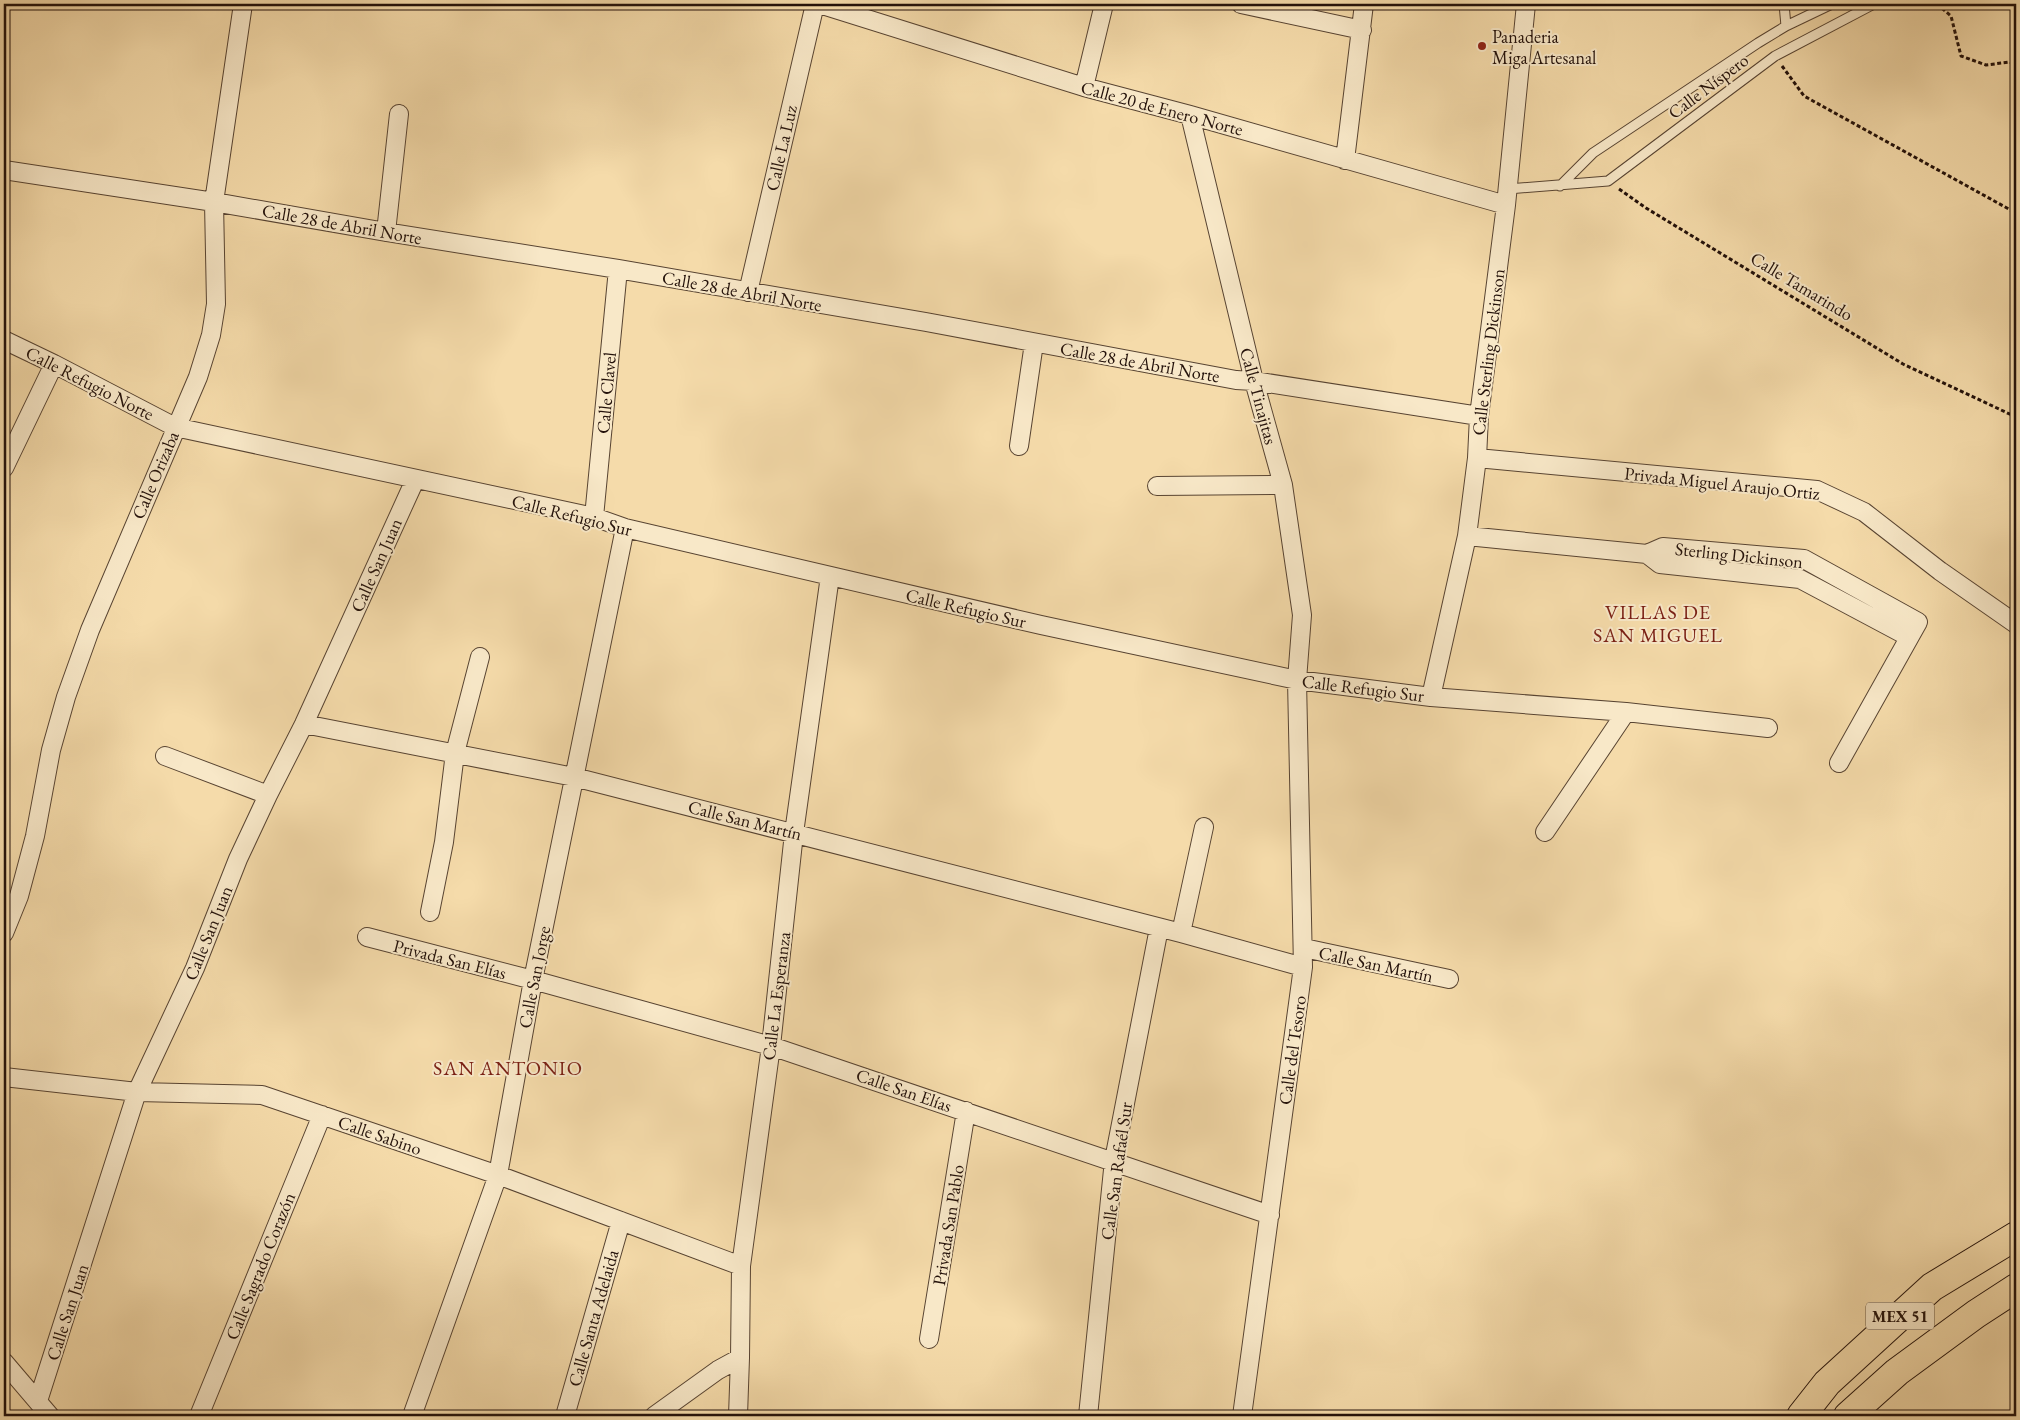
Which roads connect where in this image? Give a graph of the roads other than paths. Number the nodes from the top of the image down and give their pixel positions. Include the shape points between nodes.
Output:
1 (242, 4) edge
2 (1104, 4) edge
3 (1241, 4) edge
4 (1364, 4) edge
5 (1526, 4) edge
6 (1784, 4) edge
7 (1832, 4) edge
8 (1874, 4) edge
9 (823, 5) edge
10 (1786, 26) junction
11 (1362, 30) junction
12 (1084, 87) junction
13 (399, 114) dead end
14 (1190, 115) junction
15 (1345, 160) junction
16 (4, 170) edge
17 (1560, 186) junction
18 (1507, 197) junction
19 (214, 202) junction
20 (386, 232) junction
21 (618, 269) junction
22 (748, 292) junction
23 (4, 340) edge
24 (1034, 343) junction
25 (54, 364) junction
26 (1254, 381) junction
27 (1479, 416) junction
28 (175, 427) junction
29 (1019, 446) dead end
30 (1477, 458) junction
31 (4, 468) edge
32 (415, 480) junction
33 (1283, 485) junction
34 (1157, 486) dead end
35 (594, 517) junction
36 (625, 528) junction
37 (1467, 536) junction
38 (1668, 556) junction
39 (1804, 559) junction
40 (830, 576) junction
41 (1800, 580) junction
42 (2016, 624) edge
43 (1909, 637) junction
44 (480, 657) dead end
45 (1298, 680) junction
46 (1432, 696) junction
47 (1626, 712) junction
48 (304, 724) junction
49 (1768, 728) dead end
50 (455, 753) junction
51 (166, 756) dead end
52 (1839, 763) dead end
53 (574, 777) junction
54 (268, 795) junction
55 (1204, 827) dead end
56 (1546, 832) dead end
57 (794, 833) junction
58 (430, 912) dead end
59 (1159, 928) junction
60 (4, 933) edge
61 (1181, 933) junction
62 (367, 938) dead end
63 (1304, 948) junction
64 (1303, 967) junction
65 (1449, 979) dead end
66 (533, 980) junction
67 (771, 1046) junction
68 (4, 1077) edge
69 (137, 1092) junction
70 (966, 1111) junction
71 (322, 1115) junction
72 (1114, 1160) junction
73 (498, 1175) junction
74 (1270, 1215) junction
75 (621, 1221) junction
76 (2016, 1236) edge
77 (741, 1266) junction
78 (2016, 1288) edge
79 (929, 1339) dead end
80 (740, 1358) junction
81 (4, 1362) edge
82 (38, 1401) junction
83 (50, 1416) edge
84 (199, 1416) edge
85 (412, 1416) edge
86 (565, 1416) edge
87 (654, 1416) edge
88 (738, 1416) edge
89 (1088, 1416) edge
90 (1242, 1416) edge
91 (1801, 1416) edge
92 (1848, 1416) edge

1 - 19 street, Calle Orizaba
2 - 12 street
3 - 11 street
4 - 11 street
5 - 18 street, Calle Sterling Dickinson
6 - 10 lane
7 - 10 lane, Calle Níspero
8 - 17 lane, Calle Níspero via 1775,56 1608,180
9 - 12 street, Calle 20 de Enero Norte
9 - 22 street, Calle La Luz
10 - 17 lane, Calle Níspero via 1593,153
11 - 15 street
12 - 14 street, Calle 20 de Enero Norte
13 - 20 street
14 - 15 street, Calle 20 de Enero Norte
14 - 26 street, Calle Tinajitas
15 - 18 street, Calle 20 de Enero Norte
16 - 19 street, Calle 28 de Abril Norte
17 - 18 lane, Calle Níspero
18 - 27 street, Calle Sterling Dickinson
19 - 20 street, Calle 28 de Abril Norte
19 - 28 street, Calle Orizaba via 216,304 211,335 198,377
20 - 21 street, Calle 28 de Abril Norte
21 - 22 street, Calle 28 de Abril Norte
21 - 35 street, Calle Clavel
22 - 24 street, Calle 28 de Abril Norte
23 - 25 street, Calle Refugio Norte
24 - 26 street, Calle 28 de Abril Norte
24 - 29 street
25 - 28 street, Calle Refugio Norte
25 - 31 street
26 - 27 street, Calle 28 de Abril Norte
26 - 33 street, Calle Tinajitas
27 - 30 street, Calle Sterling Dickinson
28 - 32 street, Calle Refugio Sur
28 - 60 street, Calle Orizaba via 90,630 66,697 51,750 35,836 19,896
30 - 37 street, Calle Sterling Dickinson
30 - 42 street, Privada Miguel Araujo Ortiz via 1817,490 1864,512
32 - 35 street, Calle Refugio Sur
32 - 48 street, Calle San Juan
33 - 34 street
33 - 45 street, Calle Tinajitas via 1302,615
35 - 36 street, Calle Refugio Sur
36 - 40 street, Calle Refugio Sur
36 - 53 street, Calle San Jorge
37 - 38 street, Sterling Dickinson via 1648,554 1663,547
37 - 46 street, Calle Sterling Dickinson
38 - 39 street, Sterling Dickinson
38 - 41 street, Sterling Dickinson
39 - 41 street
39 - 43 street, Sterling Dickinson via 1918,622
40 - 45 street, Calle Refugio Sur
40 - 57 street, Calle La Esperanza
41 - 43 street, Sterling Dickinson
43 - 52 street, Sterling Dickinson
44 - 50 street
45 - 46 street, Calle Refugio Sur
45 - 63 street, Calle del Tesoro
46 - 47 street, Calle Refugio Sur
47 - 49 street, Calle Refugio Sur
47 - 56 street
48 - 50 street, Calle San Martín
48 - 54 street, Calle San Juan
50 - 53 street, Calle San Martín
50 - 58 street via 444,842
51 - 54 street
53 - 57 street, Calle San Martín
53 - 66 street, Calle San Jorge
54 - 69 street, Calle San Juan via 238,859 195,968
55 - 61 street
57 - 59 street, Calle San Martín
57 - 67 street, Calle La Esperanza
59 - 61 street, Calle San Martín
59 - 72 street, Calle San Rafaél Sur
61 - 64 street, Calle San Martín
62 - 66 street, Privada San Elías
63 - 64 street, Calle del Tesoro
63 - 65 street, Calle San Martín
64 - 74 street, Calle del Tesoro
66 - 67 street, Calle San Elías
66 - 73 street, Calle San Jorge
67 - 70 street, Calle San Elías
67 - 77 street, Calle La Esperanza
68 - 69 street, Calle Sabino
69 - 71 street, Calle Sabino via 262,1095
69 - 82 street, Calle San Juan
70 - 72 street, Calle San Elías
70 - 79 street, Privada San Pablo
71 - 73 street, Calle Sabino
71 - 84 street, Calle Sagrado Corazón
72 - 74 street, Calle San Elías
72 - 89 street, Calle San Rafaél Sur
73 - 75 street, Calle Sabino
73 - 85 street, Calle San Jorge
74 - 90 street, Calle del Tesoro
75 - 77 street, Calle Sabino
75 - 86 street, Calle Santa Adelaida
76 - 91 main road, MEX 51 via 1932,1287 1827,1383
77 - 80 street, Calle La Esperanza
78 - 92 main road, MEX 51 via 1897,1372
80 - 87 street
80 - 88 street, Calle La Esperanza
81 - 82 street
82 - 83 street

